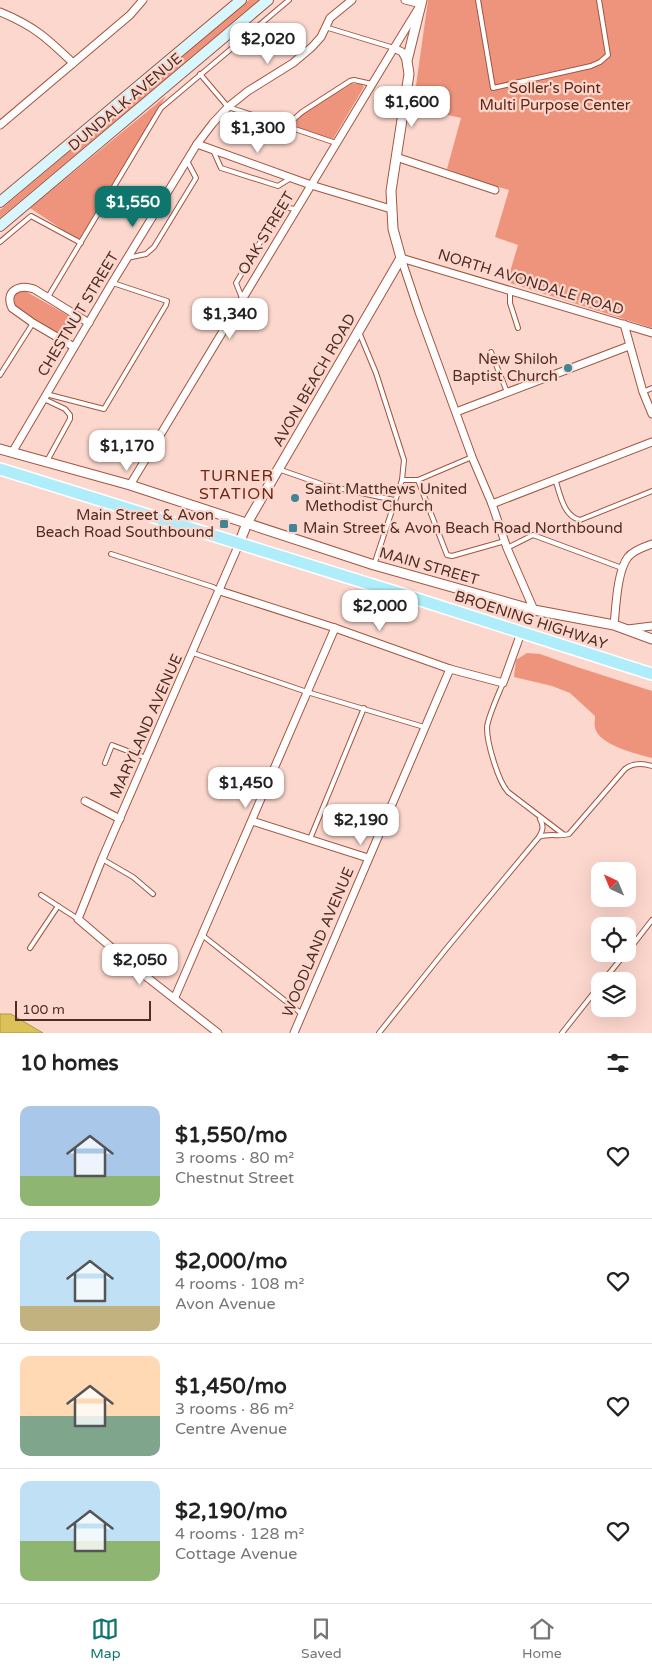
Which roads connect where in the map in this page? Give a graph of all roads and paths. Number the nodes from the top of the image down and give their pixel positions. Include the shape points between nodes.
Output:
1 (143, 0) edge
2 (240, 0) edge
3 (268, 0) edge
4 (289, 0) edge
5 (352, 0) edge
6 (405, 0) edge
7 (478, 0) edge
8 (600, 0) edge
9 (422, 2) edge
10 (0, 12) edge
11 (325, 26) junction
12 (394, 48) junction
13 (407, 61) junction
14 (73, 63) junction
15 (200, 74) junction
16 (372, 84) junction
17 (228, 107) junction
18 (0, 125) edge
19 (286, 126) junction
20 (336, 143) junction
21 (197, 144) junction
22 (213, 150) junction
23 (396, 157) junction
24 (187, 161) junction
25 (291, 178) junction
26 (311, 185) junction
27 (495, 190) dead end
28 (0, 202) edge
29 (296, 209) junction
30 (391, 209) junction
31 (0, 226) edge
32 (0, 242) edge
33 (81, 243) junction
34 (127, 258) junction
35 (401, 258) junction
36 (112, 283) junction
37 (510, 290) junction
38 (48, 297) junction
39 (242, 299) junction
40 (33, 323) junction
41 (89, 323) junction
42 (624, 324) junction
43 (518, 328) dead end
44 (359, 332) junction
45 (652, 333) edge
46 (629, 346) junction
47 (74, 347) junction
48 (490, 352) dead end
49 (0, 375) edge
50 (652, 388) edge
51 (507, 392) junction
52 (643, 392) junction
53 (45, 396) junction
54 (456, 412) junction
55 (652, 414) edge
56 (652, 442) edge
57 (0, 449) edge
58 (13, 451) junction
59 (472, 457) junction
60 (47, 461) junction
61 (0, 469) edge
62 (278, 469) junction
63 (555, 479) junction
64 (402, 480) junction
65 (418, 480) junction
66 (130, 485) junction
67 (652, 491) edge
68 (394, 500) junction
69 (492, 504) junction
70 (247, 523) junction
71 (239, 544) junction
72 (652, 544) edge
73 (506, 545) junction
74 (110, 554) dead end
75 (374, 565) junction
76 (622, 568) junction
77 (220, 591) junction
78 (534, 610) junction
79 (614, 625) junction
80 (652, 626) edge
81 (335, 628) junction
82 (627, 629) junction
83 (521, 633) junction
84 (652, 638) edge
85 (193, 653) junction
86 (450, 669) junction
87 (652, 674) edge
88 (503, 683) junction
89 (307, 692) junction
90 (364, 708) junction
91 (424, 727) junction
92 (146, 758) junction
93 (105, 763) dead end
94 (652, 766) edge
95 (85, 801) dead end
96 (535, 813) junction
97 (120, 819) junction
98 (252, 821) junction
99 (564, 835) junction
100 (539, 837) junction
101 (310, 839) junction
102 (368, 858) junction
103 (102, 859) junction
104 (153, 894) dead end
105 (41, 895) dead end
106 (58, 906) junction
107 (78, 919) junction
108 (652, 920) edge
109 (202, 935) junction
110 (636, 941) edge
111 (30, 948) dead end
112 (618, 962) edge
113 (610, 972) edge
114 (591, 996) edge
115 (174, 997) junction
116 (302, 1014) junction
117 (218, 1033) edge
118 (294, 1033) edge
119 (379, 1033) edge
120 (562, 1033) edge

1 - 14 street via 130,16
2 - 28 main road, DUNDALK AVENUE
3 - 31 main road, DUNDALK AVENUE
4 - 15 lane
5 - 11 street, CHESTNUT STREET
6 - 9 street
7 - 8 lane via 493,88 600,62 608,55
9 - 12 street, OAK STREET
9 - 13 street
10 - 14 street via 30,26
11 - 12 lane
11 - 17 street, CHESTNUT STREET via 321,37 304,54
12 - 13 street via 402,52
12 - 16 street, OAK STREET
13 - 23 street via 409,74
14 - 18 street
15 - 17 lane
15 - 33 lane via 161,108
16 - 19 lane via 350,81
16 - 20 street, OAK STREET
17 - 19 lane
17 - 21 street, CHESTNUT STREET
19 - 20 lane
20 - 26 street, OAK STREET
21 - 22 street
21 - 24 street, CHESTNUT STREET
22 - 25 street
22 - 25 lane via 221,168 278,186
23 - 27 street
23 - 30 street
24 - 34 street, CHESTNUT STREET
24 - 34 lane via 196,178 154,247 146,254
25 - 26 street
26 - 29 street, OAK STREET
26 - 30 street
29 - 39 street, OAK STREET
29 - 39 lane via 281,207 236,283
30 - 35 street
32 - 33 lane via 31,216
33 - 38 lane
34 - 36 street, CHESTNUT STREET
35 - 37 street, NORTH AVONDALE ROAD
35 - 44 street, AVON BEACH ROAD
35 - 54 street
36 - 41 street, CHESTNUT STREET
36 - 53 lane via 167,301 166,306 104,409
37 - 42 street, NORTH AVONDALE ROAD
37 - 43 lane via 510,303
38 - 40 street via 24,286 14,291 10,306
38 - 41 street
39 - 66 street, OAK STREET
40 - 47 street
40 - 49 lane
41 - 47 street, CHESTNUT STREET
42 - 45 street, NORTH AVONDALE ROAD
42 - 46 street
44 - 62 street, AVON BEACH ROAD
44 - 64 lane via 404,460
46 - 51 street
46 - 52 street
47 - 53 street, CHESTNUT STREET
48 - 51 lane
50 - 52 lane
51 - 54 street
52 - 55 street
53 - 58 street, CHESTNUT STREET
53 - 60 lane via 70,416
54 - 59 street
56 - 63 street
57 - 58 street, MAIN STREET
58 - 60 street, MAIN STREET
59 - 65 lane
59 - 69 street
60 - 66 street, MAIN STREET
61 - 71 main road, BROENING HIGHWAY
62 - 68 lane via 324,485
62 - 70 street, AVON BEACH ROAD
63 - 67 lane via 566,511 580,520
63 - 69 street
64 - 65 lane
64 - 68 lane
65 - 73 lane via 447,555
66 - 70 street, MAIN STREET
68 - 75 lane
69 - 73 street
70 - 71 street, AVON BEACH ROAD
70 - 75 street, MAIN STREET
71 - 77 street, MARYLAND AVENUE
71 - 83 main road, BROENING HIGHWAY
72 - 76 street via 629,556
73 - 76 lane via 533,535
73 - 78 street
74 - 77 lane
75 - 78 street, MAIN STREET
76 - 79 street
77 - 81 street
77 - 85 street, MARYLAND AVENUE
78 - 79 street, MAIN STREET
79 - 82 street, MAIN STREET
80 - 82 street
81 - 86 street
81 - 89 street
82 - 84 street, MAIN STREET
83 - 87 main road, BROENING HIGHWAY
83 - 88 street
85 - 89 lane
85 - 92 street, MARYLAND AVENUE
86 - 88 street
86 - 91 street, WOODLAND AVENUE
88 - 96 lane via 487,728 489,740 502,785
89 - 90 lane
89 - 98 street
90 - 91 lane
90 - 101 lane
91 - 102 street, WOODLAND AVENUE
92 - 93 lane via 112,745
92 - 97 street, MARYLAND AVENUE
94 - 99 lane via 639,764 624,769 574,830
95 - 97 street
96 - 99 lane
96 - 100 lane via 543,825
97 - 103 street, MARYLAND AVENUE
98 - 101 street
98 - 109 street
99 - 100 lane
100 - 119 lane
101 - 102 street
102 - 116 street, WOODLAND AVENUE
103 - 104 lane via 133,877
103 - 107 street, MARYLAND AVENUE
105 - 106 lane
106 - 107 lane
106 - 111 lane
107 - 115 street
108 - 110 lane
109 - 115 street
109 - 116 lane
112 - 113 lane
114 - 120 lane
115 - 117 street
116 - 118 street, WOODLAND AVENUE

